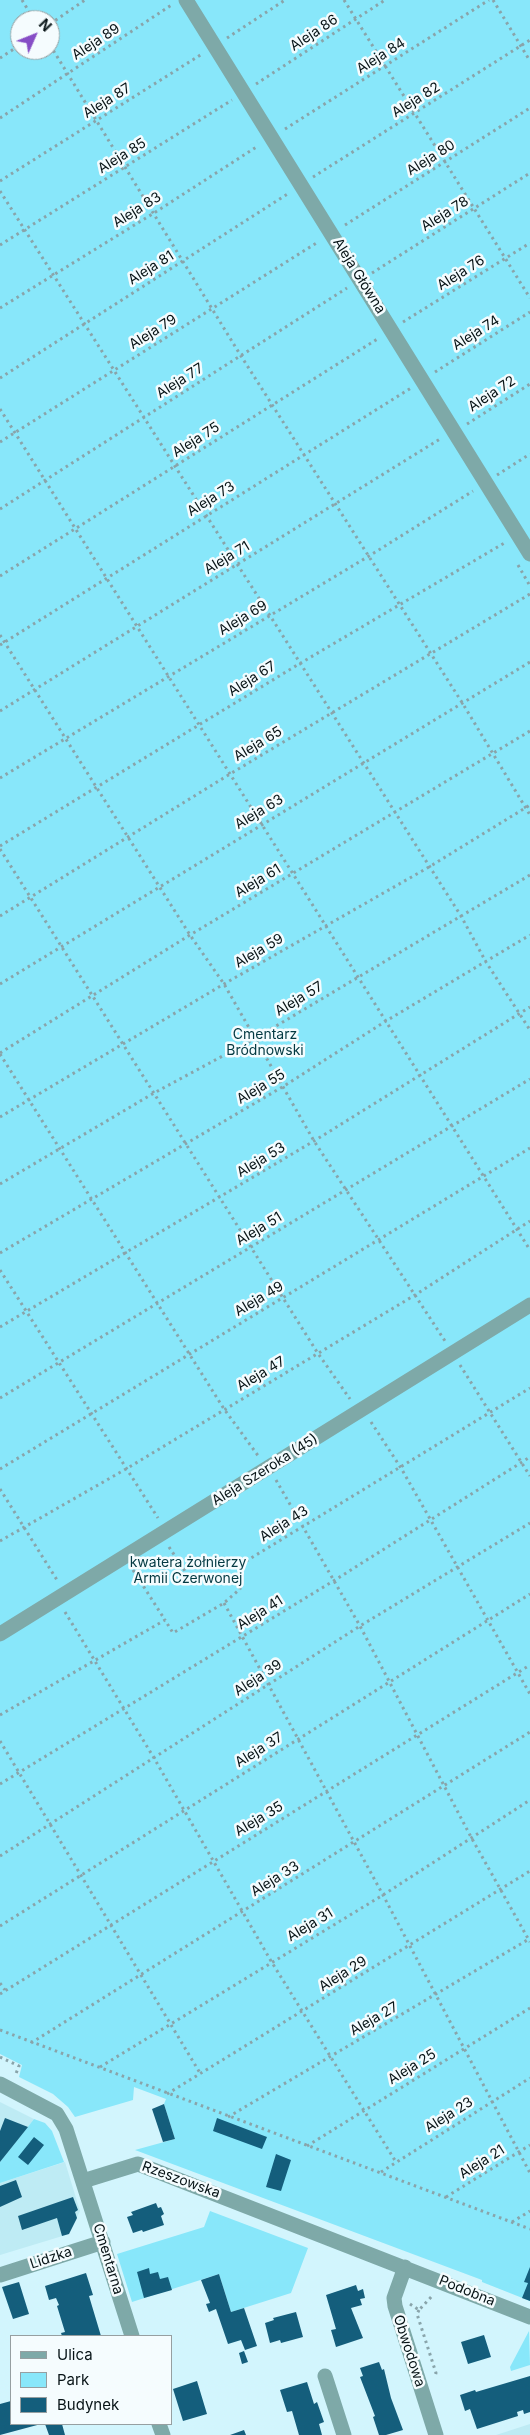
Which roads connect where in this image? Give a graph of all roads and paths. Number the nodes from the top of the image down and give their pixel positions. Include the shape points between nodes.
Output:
1 (85, 0) edge
2 (179, 0) edge
3 (186, 0) edge
4 (285, 0) edge
5 (344, 0) edge
6 (385, 0) edge
7 (491, 0) edge
8 (60, 17) edge
9 (356, 19) junction
10 (530, 40) edge
11 (220, 42) junction
12 (521, 46) junction
13 (60, 60) edge
14 (530, 61) edge
15 (386, 67) junction
16 (68, 73) junction
17 (249, 89) junction
18 (530, 108) edge
19 (415, 114) junction
20 (0, 118) edge
21 (97, 121) junction
22 (278, 134) junction
23 (445, 162) junction
24 (125, 168) junction
25 (530, 173) edge
26 (0, 181) edge
27 (307, 182) junction
28 (0, 191) edge
29 (474, 209) junction
30 (154, 213) junction
31 (343, 226) dead end
32 (25, 230) junction
33 (318, 242) dead end
34 (530, 243) edge
35 (0, 245) edge
36 (505, 259) junction
37 (184, 261) junction
38 (53, 275) junction
39 (367, 276) junction
40 (530, 298) edge
41 (0, 308) edge
42 (212, 308) junction
43 (530, 312) edge
44 (84, 323) junction
45 (398, 326) junction
46 (241, 356) junction
47 (114, 370) junction
48 (429, 376) junction
49 (0, 378) edge
50 (530, 384) edge
51 (273, 405) junction
52 (0, 410) edge
53 (144, 418) junction
54 (461, 428) junction
55 (15, 433) junction
56 (0, 442) edge
57 (304, 454) junction
58 (530, 454) edge
59 (175, 466) junction
60 (491, 478) junction
61 (45, 480) junction
62 (336, 504) junction
63 (0, 509) edge
64 (206, 516) junction
65 (76, 529) junction
66 (518, 535) junction
67 (530, 554) edge
68 (369, 556) junction
69 (238, 565) junction
70 (0, 576) edge
71 (107, 577) junction
72 (530, 594) edge
73 (400, 604) junction
74 (269, 615) junction
75 (138, 626) junction
76 (0, 635) edge
77 (4, 642) junction
78 (0, 645) edge
79 (431, 654) junction
80 (530, 662) edge
81 (299, 664) junction
82 (169, 676) junction
83 (35, 690) junction
84 (463, 704) junction
85 (0, 711) edge
86 (331, 714) junction
87 (199, 725) junction
88 (530, 731) edge
89 (66, 739) junction
90 (493, 753) junction
91 (362, 763) junction
92 (230, 774) junction
93 (0, 778) edge
94 (97, 787) junction
95 (530, 806) edge
96 (526, 808) junction
97 (393, 812) junction
98 (530, 815) edge
99 (261, 824) junction
100 (128, 836) junction
101 (0, 848) edge
102 (429, 867) junction
103 (293, 873) junction
104 (530, 875) edge
105 (160, 886) junction
106 (31, 898) junction
107 (0, 916) edge
108 (461, 916) junction
109 (326, 926) junction
110 (190, 935) junction
111 (530, 935) edge
112 (61, 947) junction
113 (486, 962) junction
114 (358, 977) junction
115 (0, 984) edge
116 (224, 984) junction
117 (92, 998) junction
118 (530, 1007) edge
119 (520, 1014) junction
120 (386, 1021) junction
121 (530, 1030) edge
122 (256, 1038) junction
123 (124, 1044) junction
124 (0, 1054) edge
125 (419, 1076) junction
126 (530, 1079) edge
127 (284, 1086) junction
128 (154, 1093) junction
129 (30, 1099) junction
130 (0, 1117) edge
131 (452, 1126) junction
132 (314, 1141) junction
133 (186, 1144) junction
134 (59, 1148) junction
135 (530, 1148) edge
136 (484, 1176) junction
137 (0, 1184) edge
138 (346, 1190) junction
139 (92, 1198) junction
140 (220, 1198) junction
141 (530, 1221) edge
142 (517, 1229) junction
143 (378, 1239) junction
144 (250, 1247) junction
145 (530, 1250) edge
146 (0, 1253) edge
147 (127, 1254) junction
148 (0, 1270) edge
149 (415, 1295) junction
150 (282, 1298) junction
151 (158, 1303) junction
152 (530, 1305) edge
153 (27, 1311) junction
154 (0, 1327) edge
155 (317, 1352) junction
156 (453, 1353) junction
157 (190, 1354) junction
158 (58, 1363) junction
159 (530, 1388) edge
160 (0, 1398) edge
161 (224, 1409) junction
162 (362, 1409) junction
163 (491, 1412) junction
164 (91, 1414) junction
165 (530, 1457) edge
166 (522, 1462) junction
167 (269, 1467) junction
168 (401, 1468) junction
169 (0, 1469) edge
170 (126, 1469) junction
171 (530, 1476) edge
172 (0, 1489) edge
173 (429, 1519) junction
174 (530, 1523) edge
175 (303, 1525) junction
176 (24, 1526) junction
177 (164, 1532) junction
178 (0, 1540) edge
179 (125, 1557) junction
180 (456, 1568) junction
181 (191, 1580) dead end
182 (334, 1580) junction
183 (530, 1594) edge
184 (61, 1596) junction
185 (224, 1602) junction
186 (165, 1620) junction
187 (487, 1620) junction
188 (360, 1626) junction
189 (0, 1634) edge
190 (242, 1637) junction
191 (94, 1660) junction
192 (530, 1665) edge
193 (518, 1672) junction
194 (390, 1682) junction
195 (267, 1685) junction
196 (530, 1694) edge
197 (124, 1709) junction
198 (0, 1715) edge
199 (530, 1732) edge
200 (418, 1736) junction
201 (297, 1739) junction
202 (0, 1741) edge
203 (154, 1758) junction
204 (18, 1772) junction
205 (0, 1784) edge
206 (444, 1786) junction
207 (326, 1792) junction
208 (530, 1800) edge
209 (184, 1810) junction
210 (50, 1824) junction
211 (471, 1837) junction
212 (354, 1842) junction
213 (0, 1856) edge
214 (212, 1860) junction
215 (530, 1871) edge
216 (81, 1875) junction
217 (500, 1889) junction
218 (383, 1895) junction
219 (243, 1912) junction
220 (110, 1923) junction
221 (0, 1926) edge
222 (530, 1940) edge
223 (410, 1946) junction
224 (272, 1961) junction
225 (142, 1974) junction
226 (0, 1983) edge
227 (5, 1990) junction
228 (0, 1994) edge
229 (436, 1995) junction
230 (530, 2008) edge
231 (303, 2012) junction
232 (172, 2024) junction
233 (0, 2030) edge
234 (31, 2043) junction
235 (464, 2048) junction
236 (331, 2057) junction
237 (100, 2067) junction
238 (200, 2073) junction
239 (530, 2078) edge
240 (0, 2084) edge
241 (167, 2094) junction
242 (492, 2101) junction
243 (364, 2110) junction
244 (228, 2117) junction
245 (530, 2145) edge
246 (307, 2146) junction
247 (519, 2152) junction
248 (396, 2162) junction
249 (380, 2173) junction
250 (530, 2173) edge
251 (83, 2181) junction
252 (446, 2197) junction
253 (530, 2211) edge
254 (512, 2222) junction
255 (530, 2229) edge
256 (103, 2242) junction
257 (405, 2266) junction
258 (0, 2274) edge
259 (435, 2292) dead end
260 (406, 2302) dead end
261 (530, 2316) edge
262 (132, 2335) edge
263 (325, 2376) dead end
264 (344, 2435) edge
265 (436, 2435) edge

1 - 8 path
2 - 16 path, Aleja 89
3 - 11 street, Aleja Główna
4 - 11 path, Aleja 87
5 - 9 path
6 - 9 path, Aleja 86
7 - 12 path
7 - 15 path, Aleja 84
9 - 15 path
9 - 17 path, Aleja 86
10 - 12 path, Aleja 82
11 - 17 street, Aleja Główna
11 - 21 path, Aleja 87
12 - 14 path
12 - 19 path, Aleja 82
13 - 16 path
15 - 19 path
15 - 22 path, Aleja 84
16 - 20 path, Aleja 89
16 - 21 path
17 - 22 street, Aleja Główna
17 - 24 path, Aleja 85
18 - 23 path, Aleja 80
19 - 23 path
19 - 27 path, Aleja 82
21 - 24 path
21 - 26 path, Aleja 87
22 - 27 street, Aleja Główna
22 - 30 path, Aleja 83
23 - 29 path
23 - 31 path, Aleja 80
24 - 30 path
24 - 32 path, Aleja 85
25 - 29 path, Aleja 78
27 - 37 path, Aleja 81
27 - 39 street, Aleja Główna
28 - 32 path
29 - 36 path
29 - 39 path, Aleja 78
30 - 37 path
30 - 38 path, Aleja 83
32 - 35 path, Aleja 85
32 - 38 path
33 - 42 path, Aleja 79
34 - 36 path, Aleja 76
36 - 40 path
36 - 45 path, Aleja 76
37 - 42 path
37 - 44 path, Aleja 81
38 - 41 path, Aleja 83
38 - 44 path
39 - 45 street, Aleja Główna
39 - 46 path, Aleja 77
42 - 46 path
42 - 47 path, Aleja 79
43 - 48 path, Aleja 74
44 - 47 path
44 - 49 path, Aleja 81
45 - 48 street, Aleja Główna
45 - 51 path, Aleja 75
46 - 51 path
46 - 53 path, Aleja 77
47 - 53 path
47 - 55 path, Aleja 79
48 - 54 street, Aleja Główna
48 - 57 path, Aleja 73
50 - 54 path, Aleja 72
51 - 57 path
51 - 59 path, Aleja 75
52 - 55 path
53 - 59 path
53 - 61 path, Aleja 77
54 - 60 street, Aleja Główna
54 - 62 path, Aleja 71
55 - 56 path, Aleja 79
55 - 61 path
57 - 62 path
57 - 64 path, Aleja 73
58 - 60 path, Aleja 69
59 - 64 path
59 - 65 path, Aleja 75
60 - 66 street, Aleja Główna
60 - 68 path, Aleja 69
61 - 63 path, Aleja 77
61 - 65 path
62 - 68 path
62 - 69 path, Aleja 71
64 - 69 path
64 - 71 path, Aleja 73
65 - 70 path, Aleja 75
65 - 71 path
66 - 67 street, Aleja Główna
66 - 73 path, Aleja 67
68 - 73 path
68 - 74 path, Aleja 69
69 - 74 path
69 - 75 path, Aleja 71
71 - 75 path
71 - 77 path, Aleja 73
72 - 79 path, Aleja 65
73 - 79 path
73 - 81 path, Aleja 67
74 - 81 path
74 - 82 path, Aleja 69
75 - 82 path
75 - 83 path, Aleja 71
76 - 77 path
77 - 78 path, Aleja 73
77 - 83 path
79 - 84 path
79 - 86 path, Aleja 65
80 - 84 path, Aleja 63
81 - 86 path
81 - 87 path, Aleja 67
82 - 87 path
82 - 89 path, Aleja 69
83 - 85 path, Aleja 71
83 - 89 path
84 - 90 path
84 - 91 path, Aleja 63
86 - 91 path
86 - 92 path, Aleja 65
87 - 92 path
87 - 94 path, Aleja 67
88 - 90 path, Aleja 61
89 - 93 path, Aleja 69
89 - 94 path
90 - 96 path
90 - 97 path, Aleja 61
91 - 97 path
91 - 99 path, Aleja 63
92 - 99 path
92 - 100 path, Aleja 65
94 - 100 path
94 - 101 path, Aleja 67
95 - 96 path, Aleja 59
96 - 98 path
96 - 102 path, Aleja 59
97 - 102 path
97 - 103 path, Aleja 61
99 - 103 path
99 - 105 path, Aleja 63
100 - 105 path
100 - 106 path, Aleja 65
101 - 106 path
102 - 108 path
102 - 109 path, Aleja 59
103 - 109 path
103 - 110 path, Aleja 61
104 - 108 path, Aleja 57
105 - 110 path
105 - 112 path, Aleja 63
106 - 107 path, Aleja 65
106 - 112 path
108 - 113 path
108 - 114 path, Aleja 57
109 - 114 path
109 - 116 path, Aleja 59
110 - 116 path
110 - 117 path, Aleja 61
111 - 113 path, Aleja 55
112 - 115 path, Aleja 63
112 - 117 path
113 - 119 path
113 - 120 path, Aleja 55
114 - 120 path
114 - 122 path, Aleja 57
116 - 122 path
116 - 123 path, Aleja 59
117 - 123 path
117 - 124 path, Aleja 61
118 - 119 path, Aleja 53
119 - 121 path
119 - 125 path, Aleja 53
120 - 125 path
120 - 127 path, Aleja 55
122 - 127 path
122 - 128 path, Aleja 57
123 - 128 path
123 - 129 path, Aleja 59
124 - 129 path
125 - 131 path
125 - 132 path, Aleja 53
126 - 131 path, Aleja 51
127 - 132 path
127 - 133 path, Aleja 55
128 - 133 path
128 - 134 path, Aleja 57
129 - 130 path, Aleja 59
129 - 134 path
131 - 136 path
131 - 138 path, Aleja 51
132 - 138 path
132 - 140 path, Aleja 53
133 - 139 path, Aleja 55
133 - 140 path
134 - 137 path, Aleja 57
134 - 139 path
135 - 136 path, Aleja 49
136 - 142 path
136 - 143 path, Aleja 49
138 - 143 path
138 - 144 path, Aleja 51
139 - 146 path, Aleja 55
139 - 147 path
140 - 144 path
140 - 147 path, Aleja 53
141 - 142 path, Aleja 47
142 - 145 path
142 - 149 path, Aleja 47
143 - 149 path
143 - 150 path, Aleja 49
144 - 150 path
144 - 151 path, Aleja 51
147 - 151 path
147 - 153 path, Aleja 53
148 - 153 path
149 - 155 path, Aleja 47
149 - 156 path
150 - 155 path
150 - 157 path, Aleja 49
151 - 157 path
151 - 158 path, Aleja 51
152 - 156 street, Aleja Szeroka (45)
153 - 154 path, Aleja 53
153 - 158 path
155 - 161 path, Aleja 47
155 - 162 path
156 - 162 street, Aleja Szeroka (45)
156 - 163 path
157 - 161 path
157 - 164 path, Aleja 49
158 - 160 path, Aleja 51
158 - 164 path
159 - 163 path, Aleja 43
161 - 167 path via 257,1456
161 - 170 path, Aleja 47
162 - 167 street, Aleja Szeroka (45)
162 - 168 path
163 - 166 path
163 - 168 path, Aleja 43
164 - 169 path, Aleja 49
164 - 170 path
165 - 166 path, Aleja 41
166 - 171 path
166 - 173 path, Aleja 41
167 - 175 path
167 - 177 street, Aleja Szeroka (45)
168 - 173 path
168 - 175 path, Aleja 43
170 - 176 path, Aleja 47
170 - 177 path
172 - 176 path
173 - 180 path
173 - 182 path, Aleja 41
174 - 180 path, Aleja 39
175 - 182 path
175 - 185 path, Aleja 43 via 238,1566 240,1589
176 - 178 path, Aleja 47
176 - 184 path
177 - 179 street, Aleja Szeroka (45)
177 - 181 path
179 - 184 street, Aleja Szeroka (45)
179 - 186 path
180 - 187 path
180 - 188 path, Aleja 39
182 - 188 path
182 - 190 path, Aleja 41
183 - 187 path, Aleja 37
184 - 189 street, Aleja Szeroka (45)
184 - 191 path
185 - 186 path, Aleja 43 via 173,1633
185 - 190 path
186 - 191 path
187 - 193 path
187 - 194 path, Aleja 37
188 - 194 path
188 - 195 path, Aleja 39
190 - 195 path
190 - 197 path, Aleja 41
191 - 197 path
191 - 198 path
192 - 193 path, Aleja 35
193 - 196 path
193 - 200 path, Aleja 35
194 - 200 path
194 - 201 path, Aleja 37
195 - 201 path
195 - 203 path, Aleja 39
197 - 203 path
197 - 204 path, Aleja 41
199 - 206 path, Aleja 33
200 - 206 path
200 - 207 path, Aleja 35
201 - 207 path
201 - 209 path, Aleja 37
202 - 204 path
203 - 209 path
203 - 210 path, Aleja 39
204 - 205 path, Aleja 41
204 - 210 path
206 - 211 path
206 - 212 path, Aleja 33
207 - 212 path
207 - 214 path, Aleja 35
208 - 211 path, Aleja 31
209 - 214 path
209 - 216 path, Aleja 37
210 - 213 path, Aleja 39
210 - 216 path
211 - 217 path
211 - 218 path, Aleja 31
212 - 218 path
212 - 219 path, Aleja 33
214 - 219 path
214 - 220 path, Aleja 35
215 - 217 path, Aleja 29
216 - 220 path
216 - 221 path, Aleja 37
217 - 222 path
217 - 223 path, Aleja 29
218 - 223 path
218 - 224 path, Aleja 31
219 - 224 path
219 - 225 path, Aleja 33
220 - 225 path
220 - 227 path, Aleja 35
222 - 229 path, Aleja 27
223 - 229 path
223 - 231 path, Aleja 29
224 - 231 path
224 - 232 path, Aleja 31
225 - 232 path
225 - 234 path, Aleja 33
226 - 227 path
227 - 228 path, Aleja 35
229 - 235 path
229 - 236 path, Aleja 27
230 - 235 path, Aleja 25
231 - 236 path
231 - 238 path, Aleja 29
232 - 237 path, Aleja 31
232 - 238 path
233 - 234 path
234 - 237 path
235 - 242 path
235 - 243 path, Aleja 25
236 - 243 path
236 - 244 path, Aleja 27
237 - 241 path
238 - 241 path, Aleja 29
239 - 242 path, Aleja 23
240 - 251 street via 57,2114 66,2129
241 - 244 path
242 - 247 path
242 - 248 path, Aleja 23
243 - 246 path, Aleja 25
243 - 248 path
244 - 246 path
245 - 247 path, Aleja 21
246 - 249 path
247 - 250 path
247 - 252 path, Aleja 21
248 - 249 path, Aleja 23
249 - 252 path
251 - 256 street, Cmentarna
251 - 257 street, Rzeszowska via 138,2164
252 - 254 path
253 - 254 path
254 - 255 path
256 - 258 street, Lidzka
256 - 262 street, Cmentarna
257 - 261 street, Podobna
257 - 265 street, Obwodowa via 394,2298 395,2306
259 - 260 path via 419,2310
263 - 264 street

